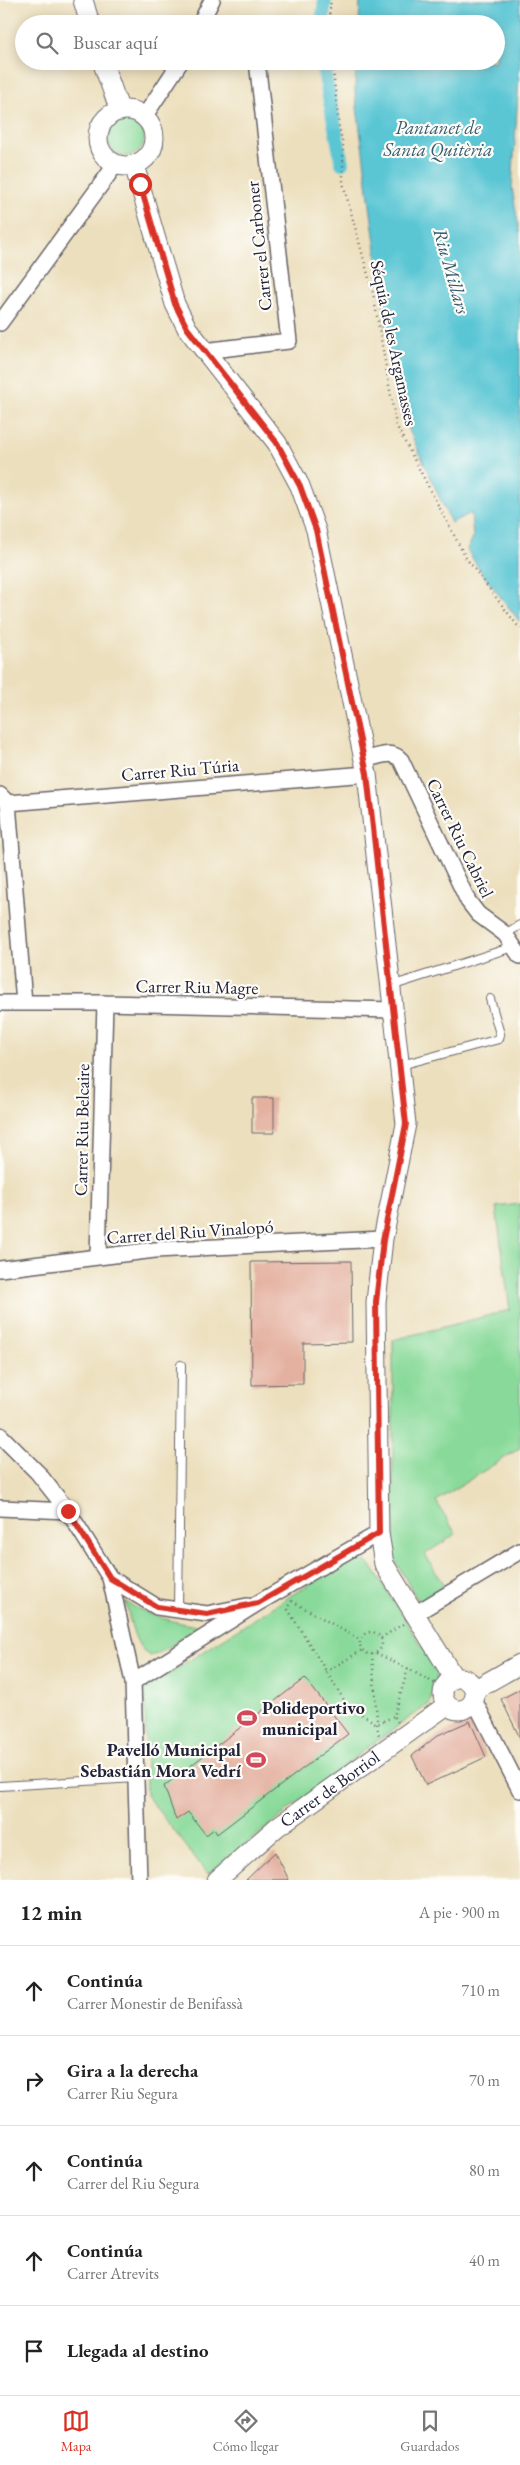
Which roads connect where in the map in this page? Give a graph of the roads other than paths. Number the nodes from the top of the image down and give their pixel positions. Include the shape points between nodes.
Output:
1 (83, 0) edge
2 (212, 0) edge
3 (87, 15) edge
4 (204, 15) edge
5 (105, 70) edge
6 (175, 70) edge
7 (258, 70) edge
8 (120, 111) junction
9 (144, 118) junction
10 (125, 165) junction
11 (0, 323) edge
12 (203, 351) junction
13 (365, 767) junction
14 (4, 799) edge
15 (520, 925) edge
16 (513, 945) edge
17 (391, 986) junction
18 (490, 998) dead end
19 (0, 1003) edge
20 (24, 1003) junction
21 (104, 1003) junction
22 (394, 1010) junction
23 (401, 1065) junction
24 (383, 1240) junction
25 (98, 1257) junction
26 (0, 1269) edge
27 (181, 1365) dead end
28 (0, 1434) edge
29 (0, 1508) edge
30 (68, 1511) junction
31 (379, 1533) junction
32 (520, 1551) edge
33 (110, 1578) junction
34 (258, 1603) junction
35 (178, 1610) junction
36 (207, 1614) junction
37 (414, 1616) junction
38 (208, 1634) junction
39 (520, 1664) edge
40 (445, 1681) junction
41 (134, 1682) junction
42 (474, 1695) junction
43 (447, 1705) junction
44 (136, 1778) junction
45 (0, 1786) edge
46 (520, 1790) edge
47 (139, 1880) edge
48 (217, 1880) edge

1 - 3 street
2 - 4 street
5 - 8 street
6 - 9 street
7 - 12 street, Carrer el Carboner via 289,341
8 - 9 street via 137,113
8 - 10 street via 103,122 98,142 107,159
9 - 10 street via 153,134 153,144 149,153
10 - 11 street
10 - 12 street via 175,304
12 - 13 street via 277,443 300,486 316,530
13 - 14 street, Carrer Riu Túria
13 - 16 street, Carrer Riu Cabriel via 390,753 402,760 468,902
13 - 17 street
14 - 20 street
15 - 16 lane
16 - 17 lane
17 - 22 street
18 - 23 lane via 499,1038
19 - 20 street, Carrer Riu Magre
20 - 21 street, Carrer Riu Magre
21 - 22 street, Carrer Riu Magre
21 - 25 street, Carrer Riu Belcaire
22 - 23 street
23 - 24 street via 406,1124
24 - 25 street, Carrer del Riu Vinalopó via 155,1250
24 - 31 street via 376,1302
25 - 26 street, Carrer del Riu Vinalopó
27 - 35 lane
28 - 30 street via 38,1473
29 - 30 street
30 - 33 street
31 - 34 street
31 - 37 street via 384,1564
32 - 37 street
33 - 35 street via 157,1607
33 - 41 street
34 - 36 street
34 - 38 street
35 - 36 street
36 - 38 street
37 - 40 street
38 - 41 street
39 - 42 street
40 - 42 street via 467,1680
40 - 43 street via 443,1696
41 - 44 street
42 - 43 street via 470,1706 460,1710
42 - 46 street
43 - 48 street, Carrer de Borriol via 277,1827
44 - 45 lane
44 - 47 street

